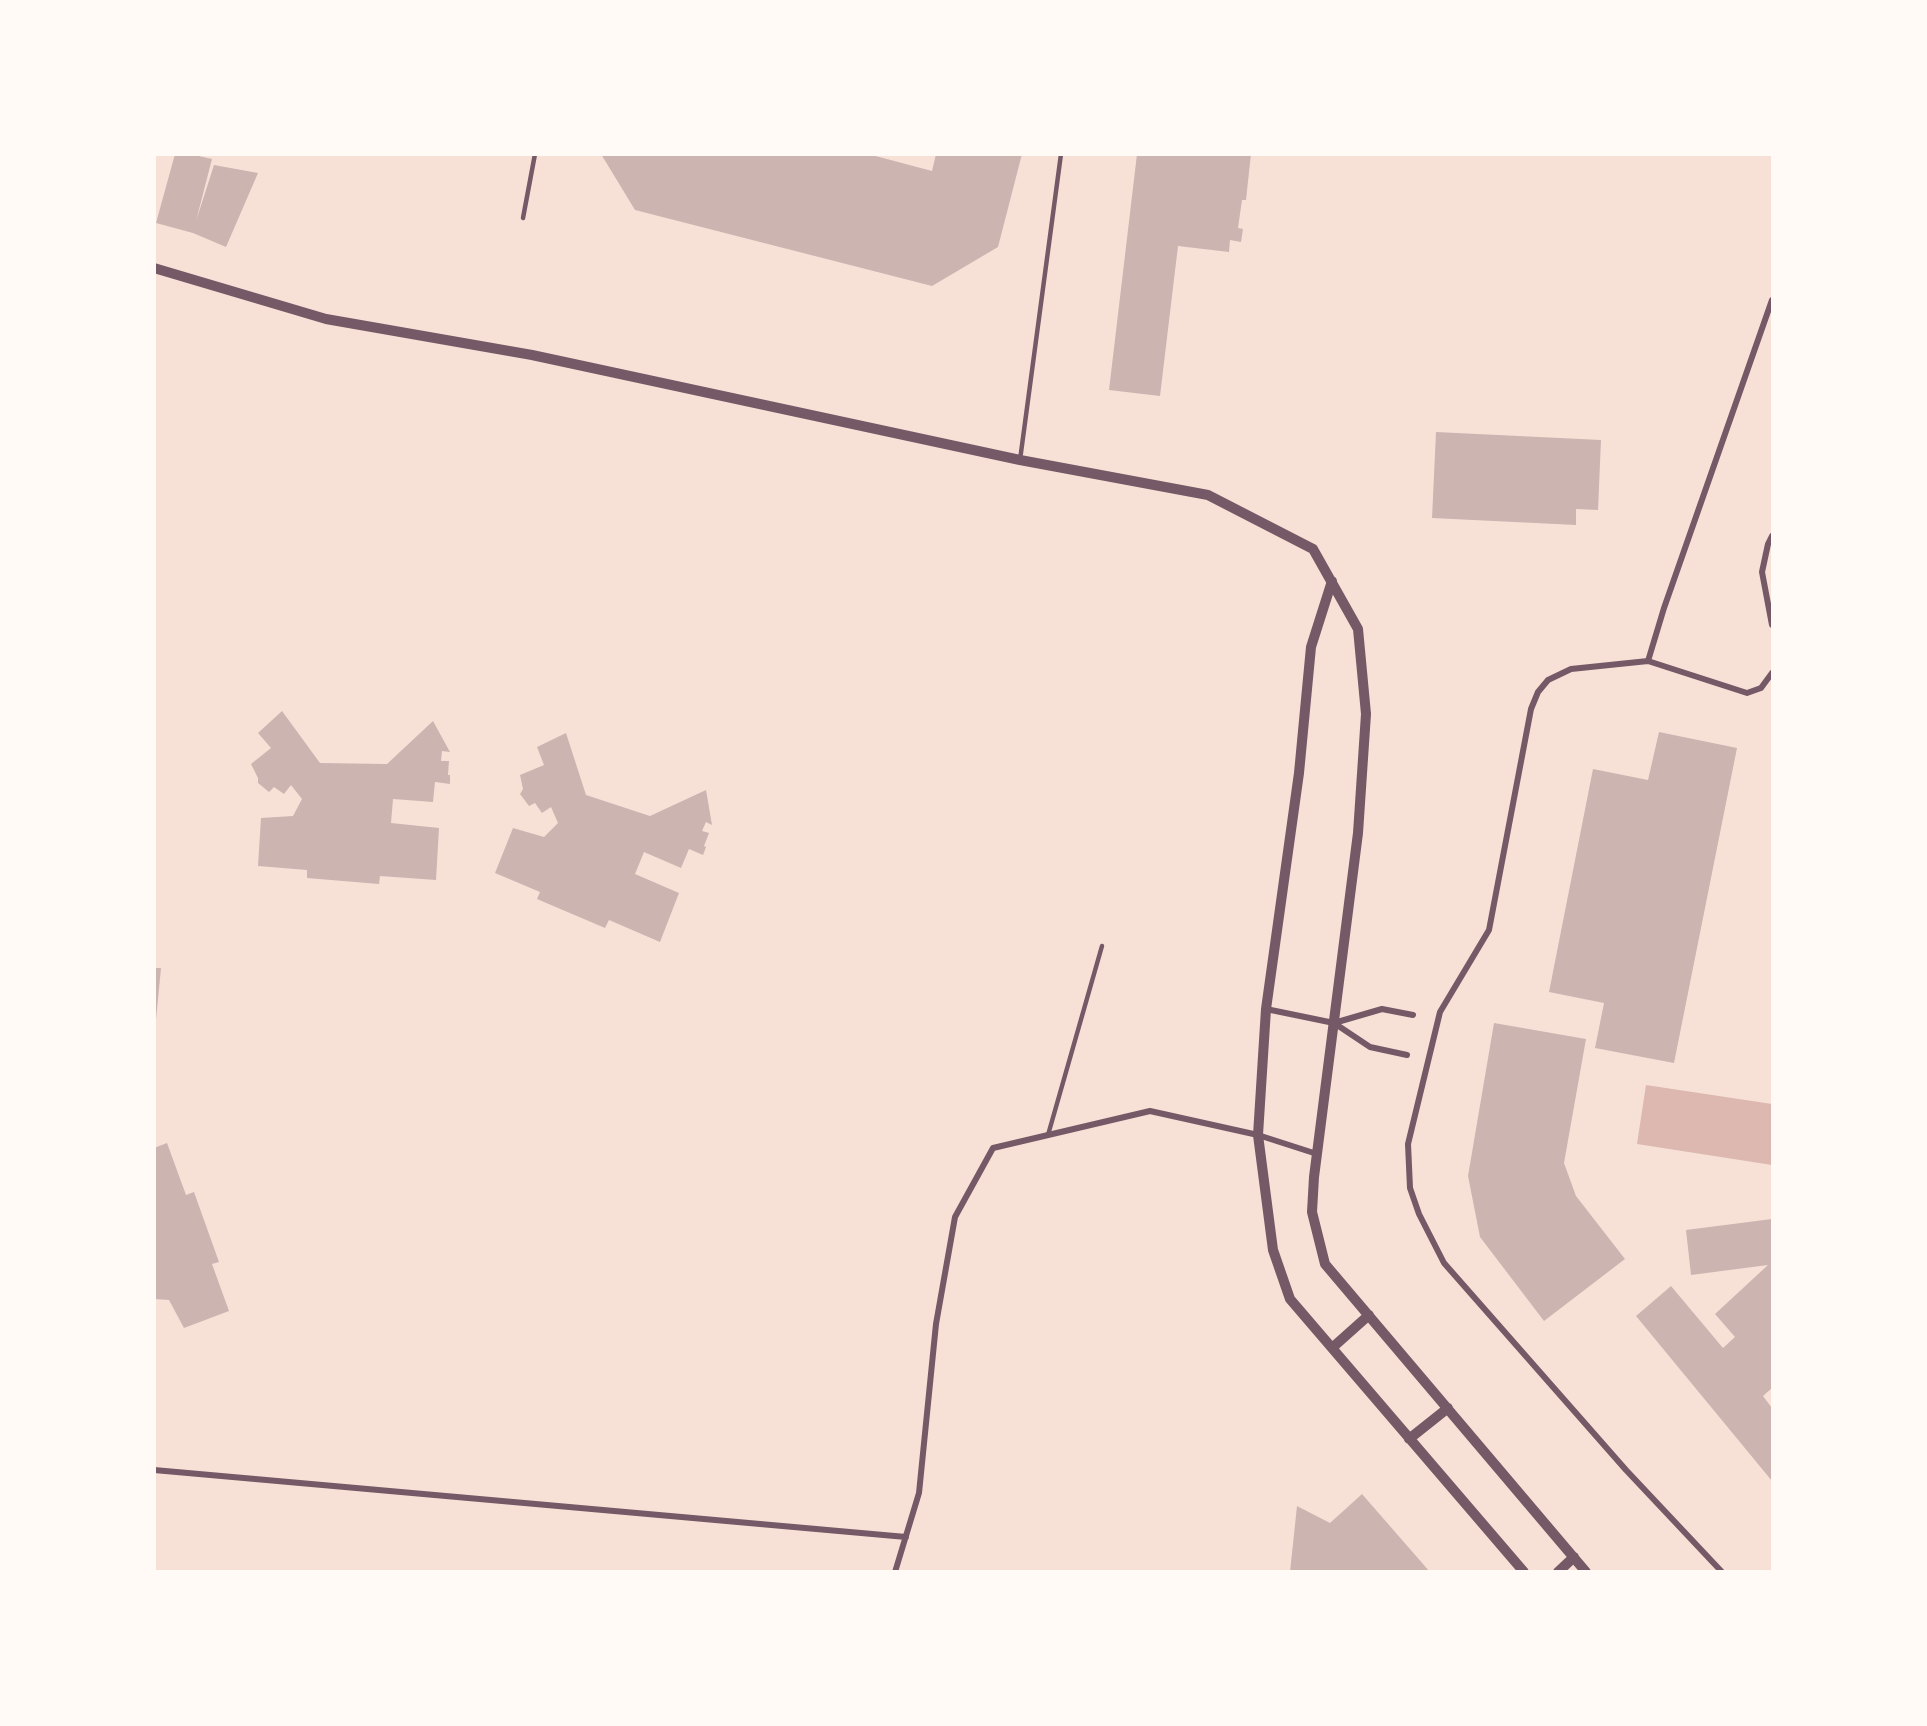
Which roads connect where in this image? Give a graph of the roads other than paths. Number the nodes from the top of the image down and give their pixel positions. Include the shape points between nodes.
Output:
1 (535, 154) edge
2 (1061, 154) edge
3 (523, 218) dead end
4 (154, 268) edge
5 (1773, 300) edge
6 (1020, 460) junction
7 (1773, 536) edge
8 (1332, 580) junction
9 (1773, 625) edge
10 (1648, 661) junction
11 (1773, 674) edge
12 (1102, 946) dead end
13 (1266, 1009) junction
14 (1413, 1015) dead end
15 (1334, 1023) junction
16 (1407, 1054) dead end
17 (1048, 1135) junction
18 (1258, 1135) junction
19 (1317, 1154) junction
20 (1369, 1315) junction
21 (1332, 1348) junction
22 (1448, 1408) junction
23 (1409, 1439) junction
24 (154, 1470) edge
25 (906, 1537) junction
26 (1574, 1557) junction
27 (895, 1572) edge
28 (1524, 1572) edge
29 (1558, 1572) edge
30 (1587, 1572) edge
31 (1722, 1572) edge

1 - 3 lane
2 - 6 lane
4 - 6 street via 326,319 532,355
5 - 10 street
6 - 8 street via 1208,495 1313,549
7 - 9 street via 1762,572
8 - 13 street via 1311,647 1299,773
8 - 15 street via 1358,629 1366,714 1358,833
10 - 11 street via 1747,693 1761,688
10 - 31 street via 1571,669 1548,680 1538,692 1531,709 1489,930 1440,1012 1408,1144 1410,1188 1444,1263 1626,1470
12 - 17 lane
13 - 15 street
13 - 18 street
14 - 15 street via 1382,1009
15 - 16 street via 1370,1047
15 - 19 street
17 - 18 street via 1150,1111
17 - 25 street via 993,1148 955,1217 936,1324 919,1492
18 - 19 street
18 - 21 street via 1273,1250 1290,1299
19 - 20 street via 1312,1212 1325,1264
20 - 21 street
20 - 22 street
21 - 23 street
22 - 23 street
22 - 26 street
23 - 28 street
24 - 25 street
25 - 27 street
26 - 29 street
26 - 30 street

